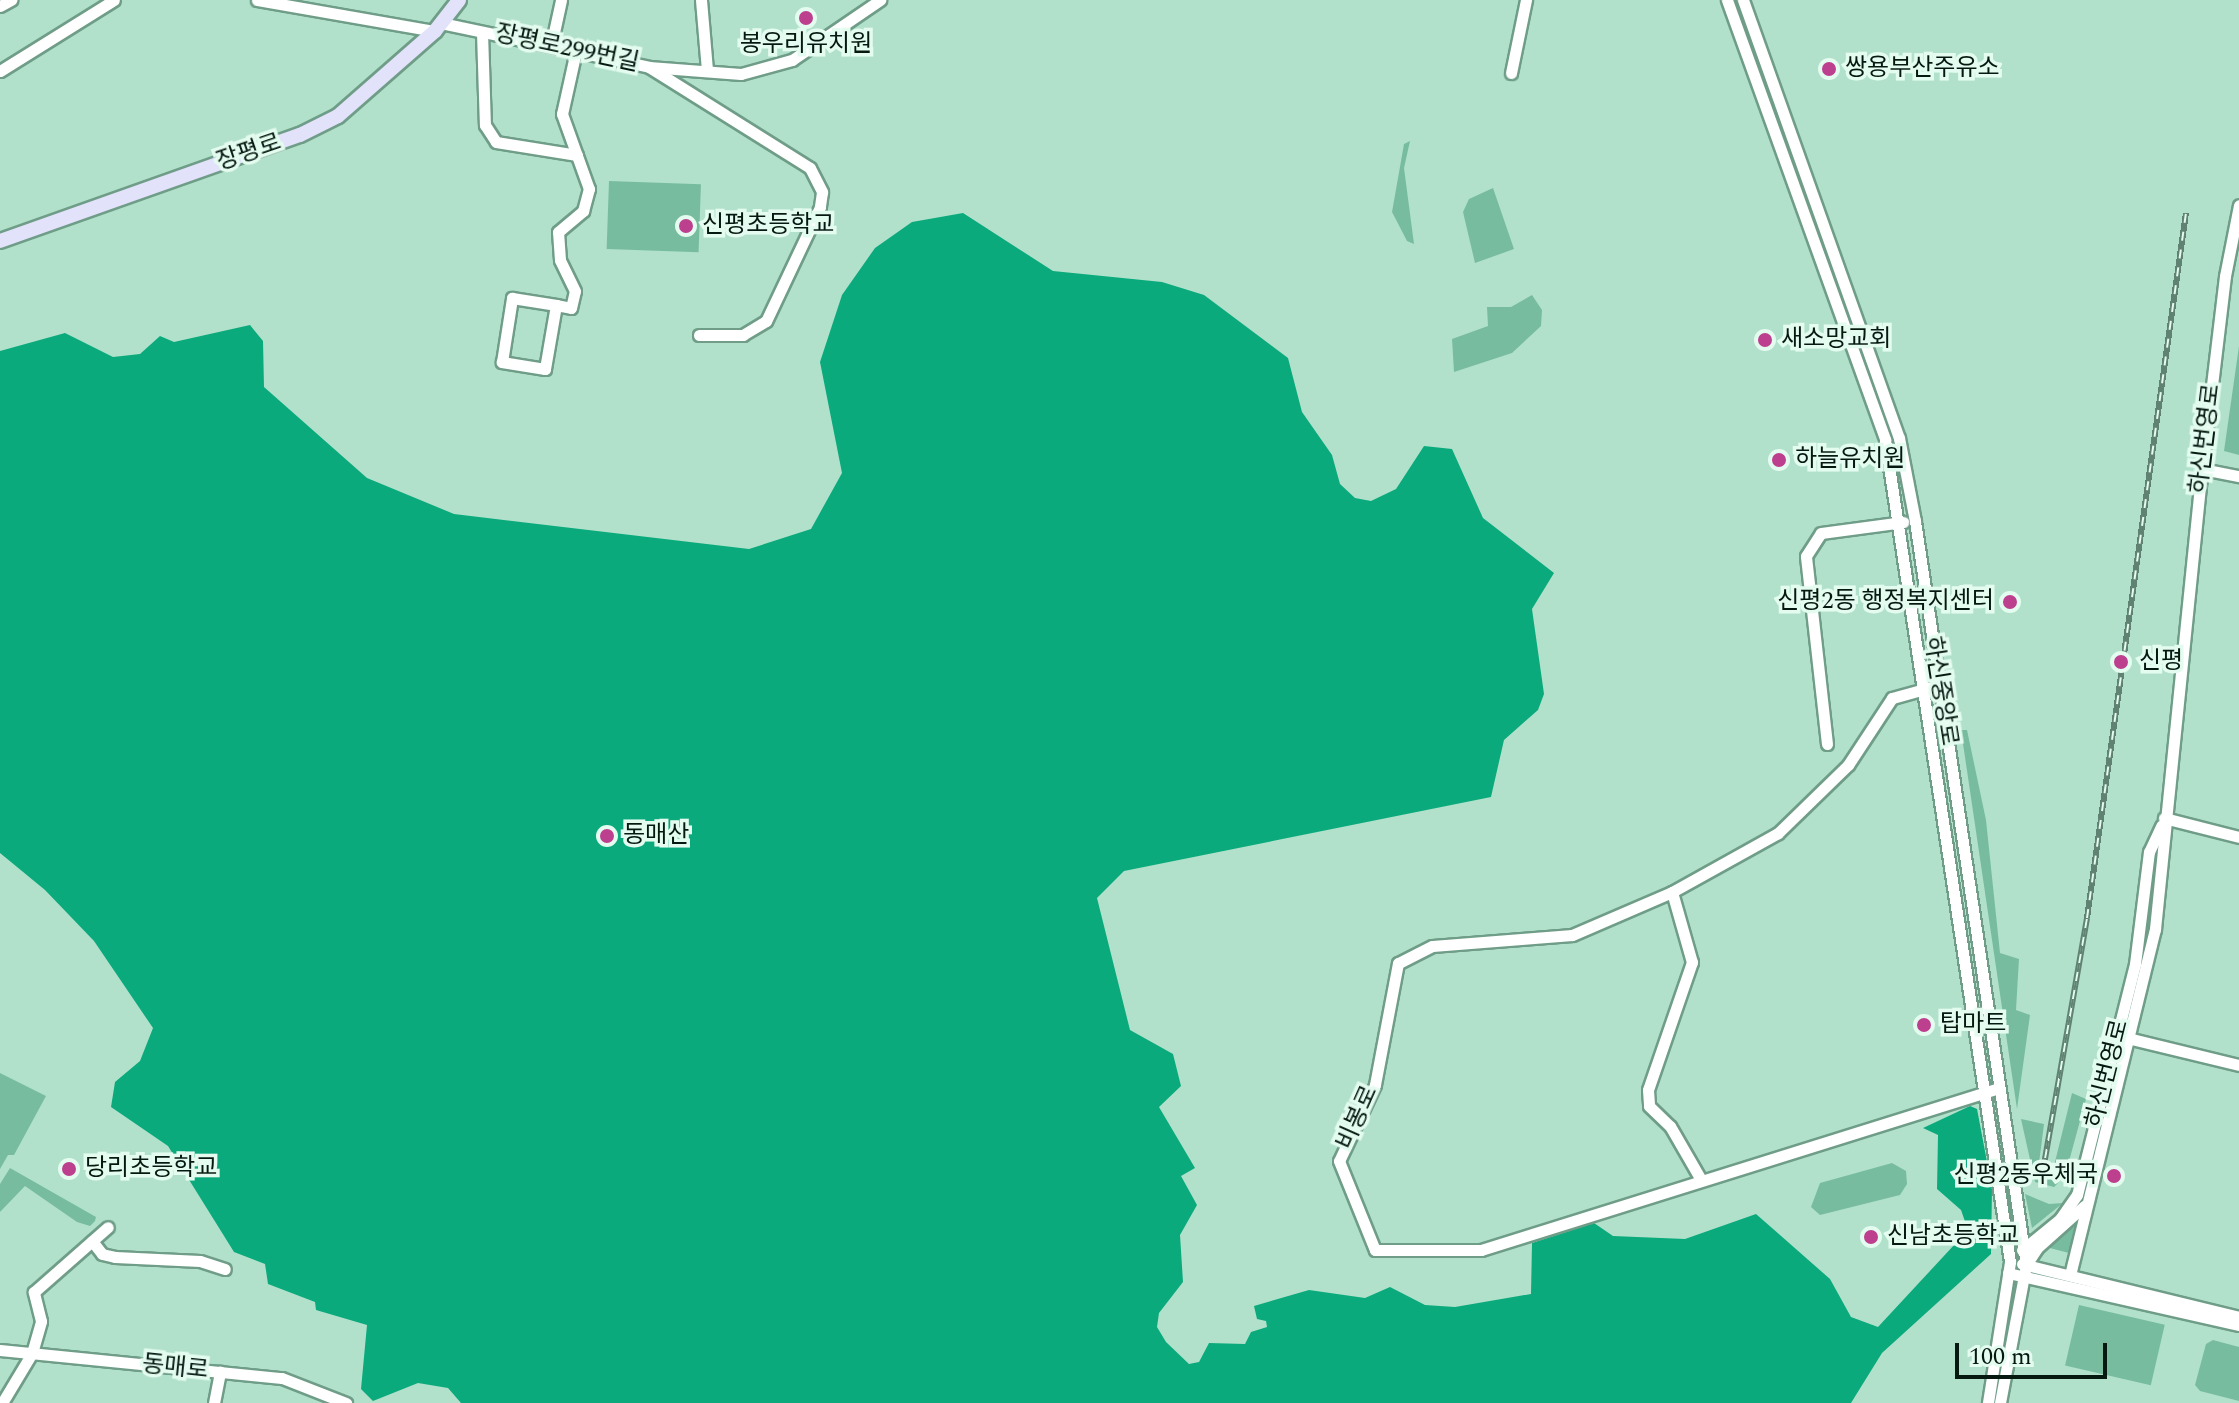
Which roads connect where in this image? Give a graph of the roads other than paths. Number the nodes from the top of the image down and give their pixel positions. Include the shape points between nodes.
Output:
1 (11, 0) edge
2 (114, 0) edge
3 (257, 0) edge
4 (459, 0) edge
5 (561, 0) edge
6 (701, 0) edge
7 (880, 0) edge
8 (1526, 0) edge
9 (1727, 0) edge
10 (1743, 0) edge
11 (335, 5) edge
12 (0, 6) edge
13 (438, 27) junction
14 (482, 32) junction
15 (551, 46) junction
16 (576, 51) junction
17 (649, 67) junction
18 (707, 70) junction
19 (0, 71) edge
20 (1511, 73) dead end
21 (577, 155) junction
22 (2239, 205) edge
23 (0, 241) edge
24 (556, 305) junction
25 (699, 335) dead end
26 (1899, 438) junction
27 (1885, 440) junction
28 (2202, 469) junction
29 (2239, 476) edge
30 (1915, 521) junction
31 (1896, 523) junction
32 (1939, 685) junction
33 (1922, 689) junction
34 (1827, 744) dead end
35 (2164, 818) junction
36 (2239, 837) edge
37 (1672, 892) junction
38 (2123, 1037) junction
39 (2239, 1065) edge
40 (1999, 1088) junction
41 (1985, 1090) junction
42 (1700, 1178) junction
43 (2087, 1203) junction
44 (108, 1227) dead end
45 (92, 1241) junction
46 (2024, 1248) junction
47 (2009, 1267) junction
48 (225, 1269) dead end
49 (2025, 1270) junction
50 (2070, 1275) junction
51 (2239, 1317) edge
52 (2239, 1325) edge
53 (0, 1350) edge
54 (32, 1353) junction
55 (2002, 1358) junction
56 (220, 1372) junction
57 (1995, 1399) edge
58 (2, 1403) edge
59 (214, 1403) edge
60 (346, 1403) edge

1 - 12 street
2 - 19 street
3 - 11 street, 장평로299번길
4 - 13 main road, 장평로
5 - 15 street
6 - 18 street
7 - 18 street, 장평로299번길 via 792,60 741,74
8 - 20 street
9 - 27 street, 하신중앙로
10 - 26 street, 하신중앙로
11 - 13 street, 장평로299번길
13 - 14 street, 장평로299번길
13 - 23 main road, 장평로 via 338,116 300,135
14 - 15 street, 장평로299번길
14 - 21 street via 485,125 496,142
15 - 16 street, 장평로299번길
16 - 17 street, 장평로299번길
16 - 21 street via 562,114
17 - 18 street, 장평로299번길
17 - 25 street via 810,168 822,192 820,207 766,321 743,335
21 - 24 street via 589,189 583,211 558,232 560,260 575,291 571,308
22 - 28 street, 하신번영로 via 2225,276
24 - 24 street via 545,369 502,362 512,298
26 - 27 street
26 - 30 street, 하신중앙로
27 - 31 street, 하신중앙로
28 - 29 street
28 - 35 street, 하신번영로
30 - 31 street
30 - 32 street, 하신중앙로
31 - 33 street, 하신중앙로
31 - 34 street via 1821,533 1806,556
32 - 33 street, 비봉로
32 - 40 street, 하신중앙로
33 - 37 street, 비봉로 via 1892,698 1848,765 1778,833
33 - 41 street, 하신중앙로
35 - 36 street
35 - 38 street, 하신번영로 via 2155,929
37 - 42 street via 1692,962 1648,1090 1649,1106 1670,1126
37 - 42 street, 비봉로 via 1572,935 1432,946 1398,963 1375,1085 1339,1161 1375,1250 1412,1254 1481,1250
38 - 39 street
38 - 43 street, 하신번영로
38 - 46 street, 하신번영로 via 2077,1195 2060,1219
40 - 41 street, 비봉로
40 - 46 street, 하신중앙로
41 - 42 street, 비봉로
41 - 47 street, 하신중앙로
43 - 49 street
43 - 50 street, 하신번영로
44 - 45 street
45 - 48 street via 102,1254 115,1257 200,1261
45 - 54 street via 34,1292 41,1321
46 - 47 street, 하신번영로
46 - 49 street, 하신중앙로
47 - 49 street
47 - 55 street, 하신중앙로
49 - 50 street
49 - 52 street
49 - 55 street, 하신중앙로
50 - 51 street
53 - 54 street, 동매로
54 - 56 street, 동매로
54 - 58 street
55 - 57 street, 하신중앙로
56 - 59 street
56 - 60 street, 동매로 via 282,1378

